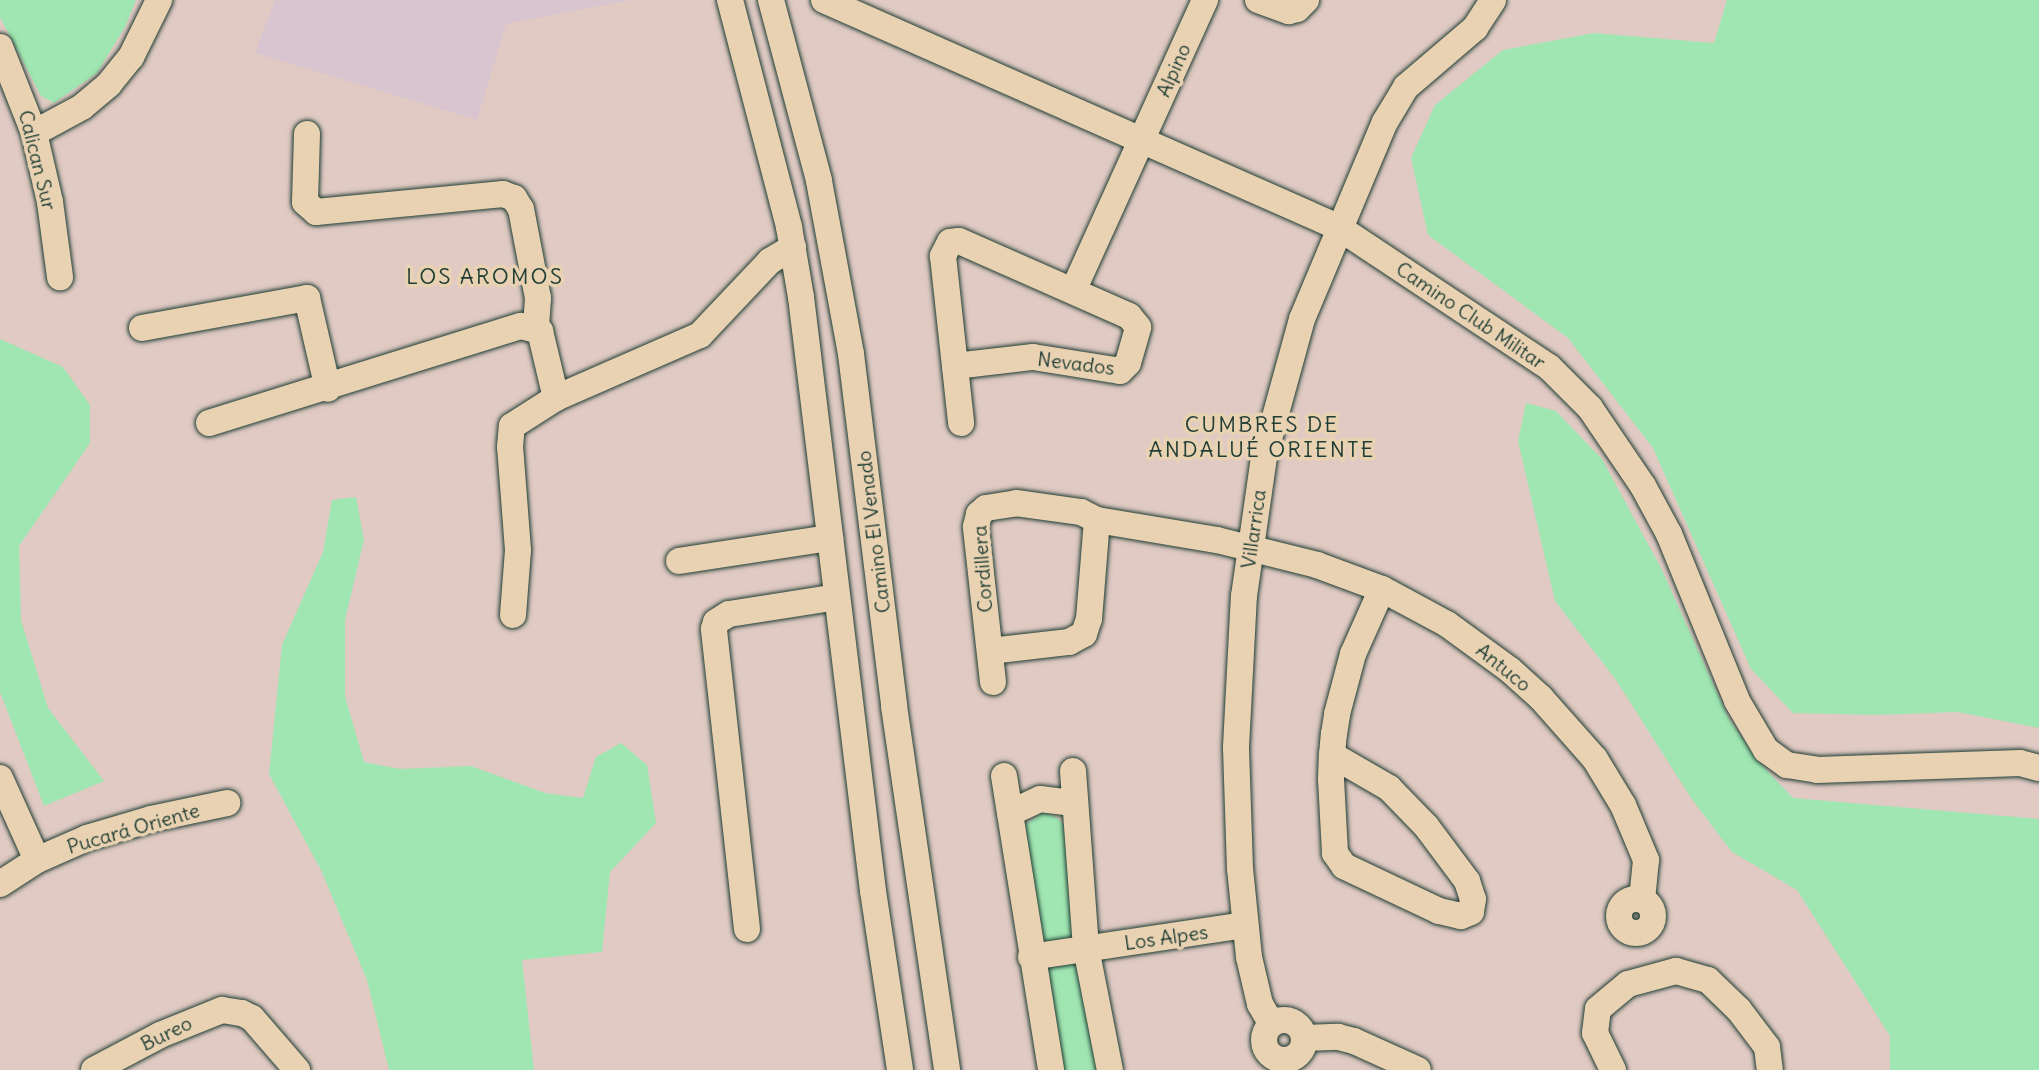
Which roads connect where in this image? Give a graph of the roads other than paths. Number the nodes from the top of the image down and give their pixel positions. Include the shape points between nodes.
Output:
1 (159, 0) edge
2 (730, 0) edge
3 (771, 0) edge
4 (824, 0) edge
5 (1205, 0) edge
6 (1258, 0) edge
7 (1306, 0) edge
8 (1493, 0) edge
9 (0, 47) edge
10 (34, 133) junction
11 (307, 134) dead end
12 (1140, 139) junction
13 (1338, 227) junction
14 (793, 247) junction
15 (60, 277) dead end
16 (1073, 291) junction
17 (142, 328) dead end
18 (536, 329) junction
19 (955, 366) junction
20 (328, 389) junction
21 (556, 398) junction
22 (209, 423) dead end
23 (961, 423) dead end
24 (1097, 520) junction
25 (830, 538) junction
26 (1249, 549) junction
27 (679, 561) dead end
28 (1382, 589) junction
29 (837, 597) junction
30 (513, 615) dead end
31 (990, 651) junction
32 (993, 682) dead end
33 (1332, 755) junction
34 (2039, 768) edge
35 (1073, 771) dead end
36 (1004, 776) dead end
37 (0, 778) edge
38 (227, 803) dead end
39 (1074, 803) junction
40 (1010, 813) junction
41 (37, 860) junction
42 (0, 884) edge
43 (1245, 925) junction
44 (924, 927) junction
45 (747, 929) dead end
46 (879, 933) junction
47 (1086, 948) junction
48 (1031, 957) junction
49 (1646, 977) junction
50 (94, 1070) edge
51 (297, 1070) edge
52 (900, 1070) edge
53 (947, 1070) edge
54 (1051, 1070) edge
55 (1110, 1070) edge
56 (1418, 1070) edge
57 (1613, 1070) edge
58 (1770, 1070) edge

1 - 10 street via 131,57 109,84 82,107
2 - 14 street
3 - 44 street, Camino El Venado via 809,140 844,309
4 - 12 street, Camino Club Militar
5 - 12 street, Alpino
6 - 7 street via 1289,11
8 - 13 street, Villarrica via 1475,28 1406,87
9 - 10 street, Calican Sur
10 - 15 street, Calican Sur
11 - 18 street via 305,202 316,212 503,194 514,198 521,209 538,298
12 - 13 street, Camino Club Militar
12 - 16 street
13 - 26 street, Villarrica via 1287,365
13 - 34 street, Camino Club Militar via 1507,335 1590,408 1669,534 1737,701 1766,750 1787,765 1817,770 2020,763
14 - 21 street via 770,261 700,335
14 - 25 street
16 - 19 street, Nevados via 959,241 947,243 943,256
16 - 19 street, Nevados via 1137,322 1139,331 1126,368 1110,371 1033,357
17 - 20 street via 307,298
18 - 20 street via 521,326
18 - 21 street via 543,338
19 - 23 street, Nevados
20 - 22 street
21 - 30 street via 517,420 509,432 518,550
24 - 26 street, Cordillera
24 - 31 street via 1084,634 1069,642
24 - 31 street, Cordillera via 1081,512 1016,503 995,505 979,514 976,527
25 - 27 street
25 - 29 street
26 - 28 street, Antuco via 1317,565
26 - 43 street, Villarrica via 1236,747
28 - 33 street via 1344,680
28 - 49 street, Antuco via 1477,645 1541,698 1611,781 1642,844 1647,872 1642,900 1627,902 1619,915 1625,929 1640,933
29 - 45 street via 729,614 714,629
29 - 46 street
31 - 32 street, Cordillera
33 - 33 street via 1333,844 1339,860 1439,911 1461,916 1471,912 1467,881 1426,826 1389,788
35 - 39 street
36 - 40 street
37 - 41 street
38 - 41 street, Pucará Oriente via 113,829
39 - 40 street via 1040,799
39 - 47 street
40 - 48 street
41 - 42 street, Pucará Oriente
43 - 47 street, Los Alpes
43 - 56 street, Villarrica via 1255,988 1271,1023 1295,1023 1304,1038 1354,1041
44 - 46 street
44 - 53 street, Camino El Venado
46 - 52 street
47 - 48 street, Los Alpes
47 - 55 street
48 - 54 street
49 - 57 street via 1616,991 1598,1009 1597,1040
49 - 58 street via 1676,971 1708,980 1763,1041
50 - 51 street, Bureo via 212,1011 242,1013 274,1040

